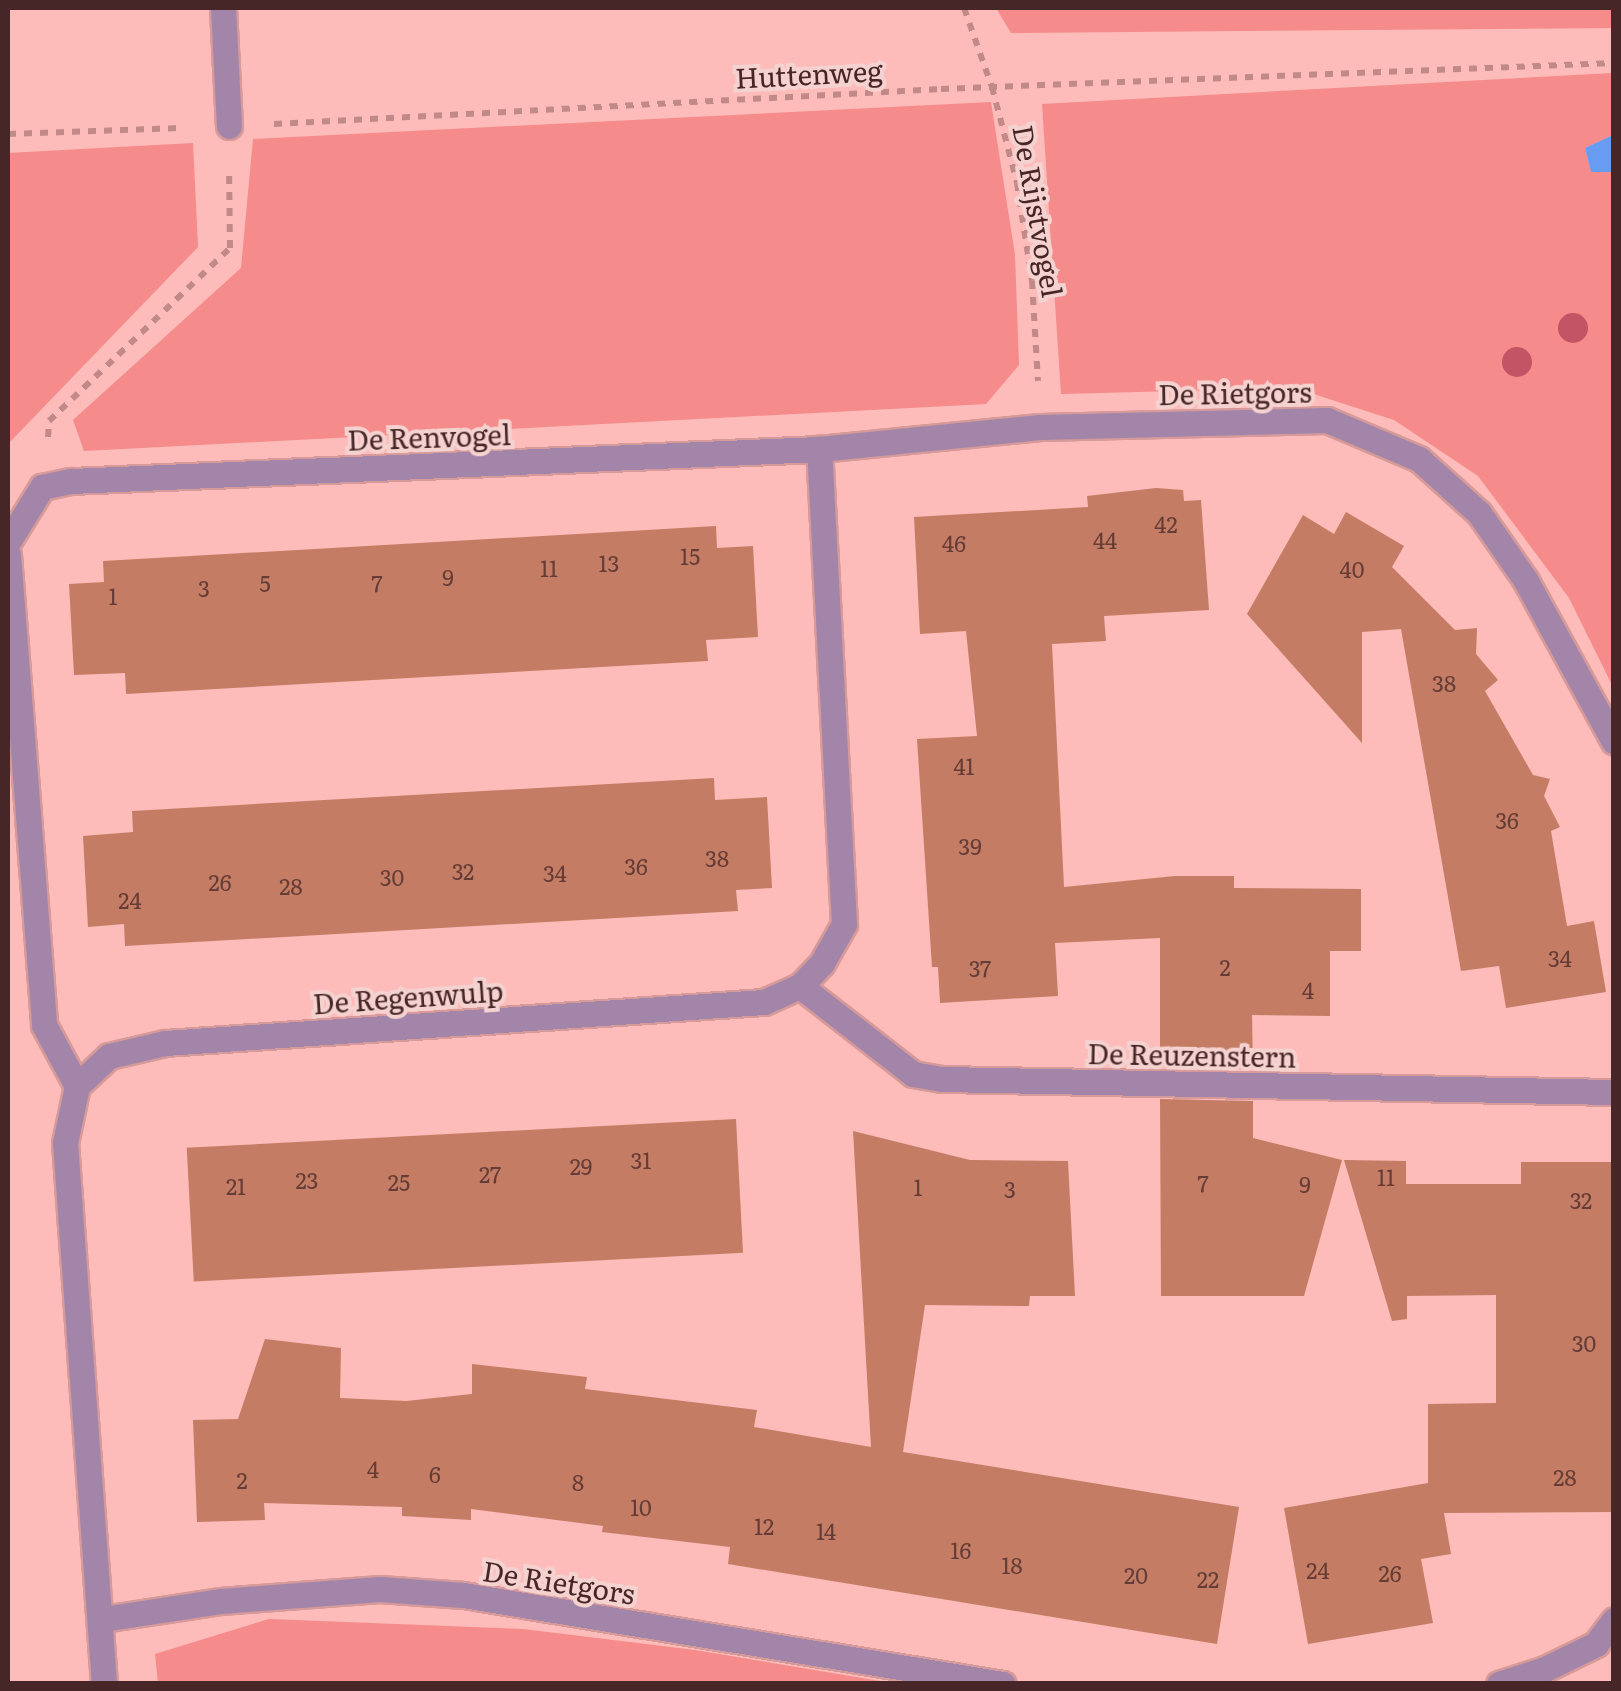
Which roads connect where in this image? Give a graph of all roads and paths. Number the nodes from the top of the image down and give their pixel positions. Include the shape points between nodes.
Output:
1 (223, 8) edge
2 (964, 8) edge
3 (1614, 62) edge
4 (992, 87) junction
5 (229, 126) junction
6 (8, 134) edge
7 (1040, 427) junction
8 (819, 449) junction
9 (42, 488) junction
10 (8, 542) edge
11 (8, 555) edge
12 (1614, 742) edge
13 (800, 986) junction
14 (77, 1086) junction
15 (1614, 1092) edge
16 (103, 1620) junction
17 (1614, 1620) edge
18 (104, 1684) edge
19 (1003, 1684) edge
20 (1498, 1684) edge

1 - 5 street
2 - 4 path, De Rijstvogel
3 - 4 path, Huttenweg
4 - 5 path, Huttenweg
4 - 7 path, De Rijstvogel via 1017,183 1032,281
5 - 6 path, Huttenweg
5 - 9 path via 230,248 49,421
7 - 8 street, De Rietgors
7 - 12 street, De Rietgors via 1326,420 1419,460 1489,526
8 - 9 street, De Renvogel via 72,481
8 - 13 street via 844,924 822,964
9 - 10 street
11 - 14 street via 44,1025
13 - 14 street, De Regenwulp via 764,1002 164,1043 109,1056
13 - 15 street, De Reuzenstern via 913,1074 942,1080
14 - 16 street via 65,1143
16 - 18 street
16 - 19 street, De Rietgors via 220,1601 380,1589 463,1596
17 - 20 street via 1596,1644

